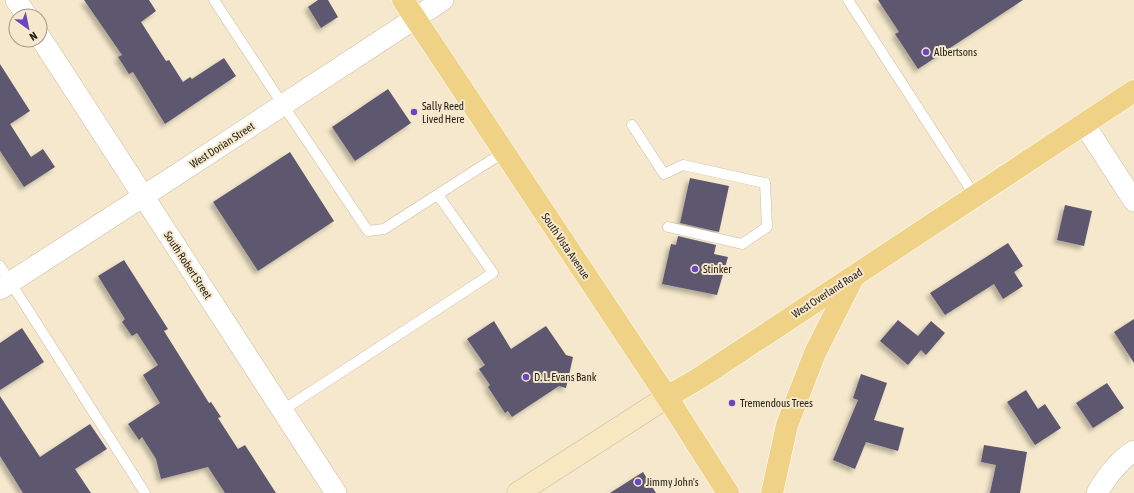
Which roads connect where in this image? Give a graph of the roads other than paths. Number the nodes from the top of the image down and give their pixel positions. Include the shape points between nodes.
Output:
1 (214, 0) edge
2 (403, 0) edge
3 (443, 0) edge
4 (848, 0) edge
5 (415, 18) junction
6 (47, 48) edge
7 (1134, 92) edge
8 (283, 105) junction
9 (1084, 124) junction
10 (632, 125) dead end
11 (504, 152) junction
12 (438, 195) junction
13 (975, 196) junction
14 (144, 197) junction
15 (1134, 201) edge
16 (668, 227) dead end
17 (854, 275) junction
18 (4, 279) edge
19 (667, 397) junction
20 (283, 410) junction
21 (1134, 451) edge
22 (531, 490) edge
23 (145, 493) edge
24 (336, 493) edge
25 (728, 493) edge
26 (772, 493) edge
27 (1097, 493) edge

1 - 8 lane
2 - 5 main road, South Vista Avenue
3 - 5 street, West Dorian Street
4 - 13 lane
5 - 8 street, West Dorian Street
5 - 11 main road, South Vista Avenue
6 - 14 street, South Robert Street
7 - 9 main road, West Overland Road
8 - 12 lane via 368,232 384,229
8 - 14 street, West Dorian Street
9 - 13 main road, West Overland Road
9 - 15 street
10 - 16 lane via 664,174 683,165 765,183 767,227 742,244
11 - 12 lane
11 - 19 main road, South Vista Avenue
12 - 20 lane via 493,274
13 - 17 main road, West Overland Road
14 - 18 street, West Dorian Street
14 - 20 street, South Robert Street
17 - 19 main road, West Overland Road
17 - 26 main road via 815,353 787,425
18 - 23 lane
19 - 22 street, West Overland Road
19 - 25 main road, South Vista Avenue
20 - 24 street, South Robert Street
21 - 27 street via 1109,474

